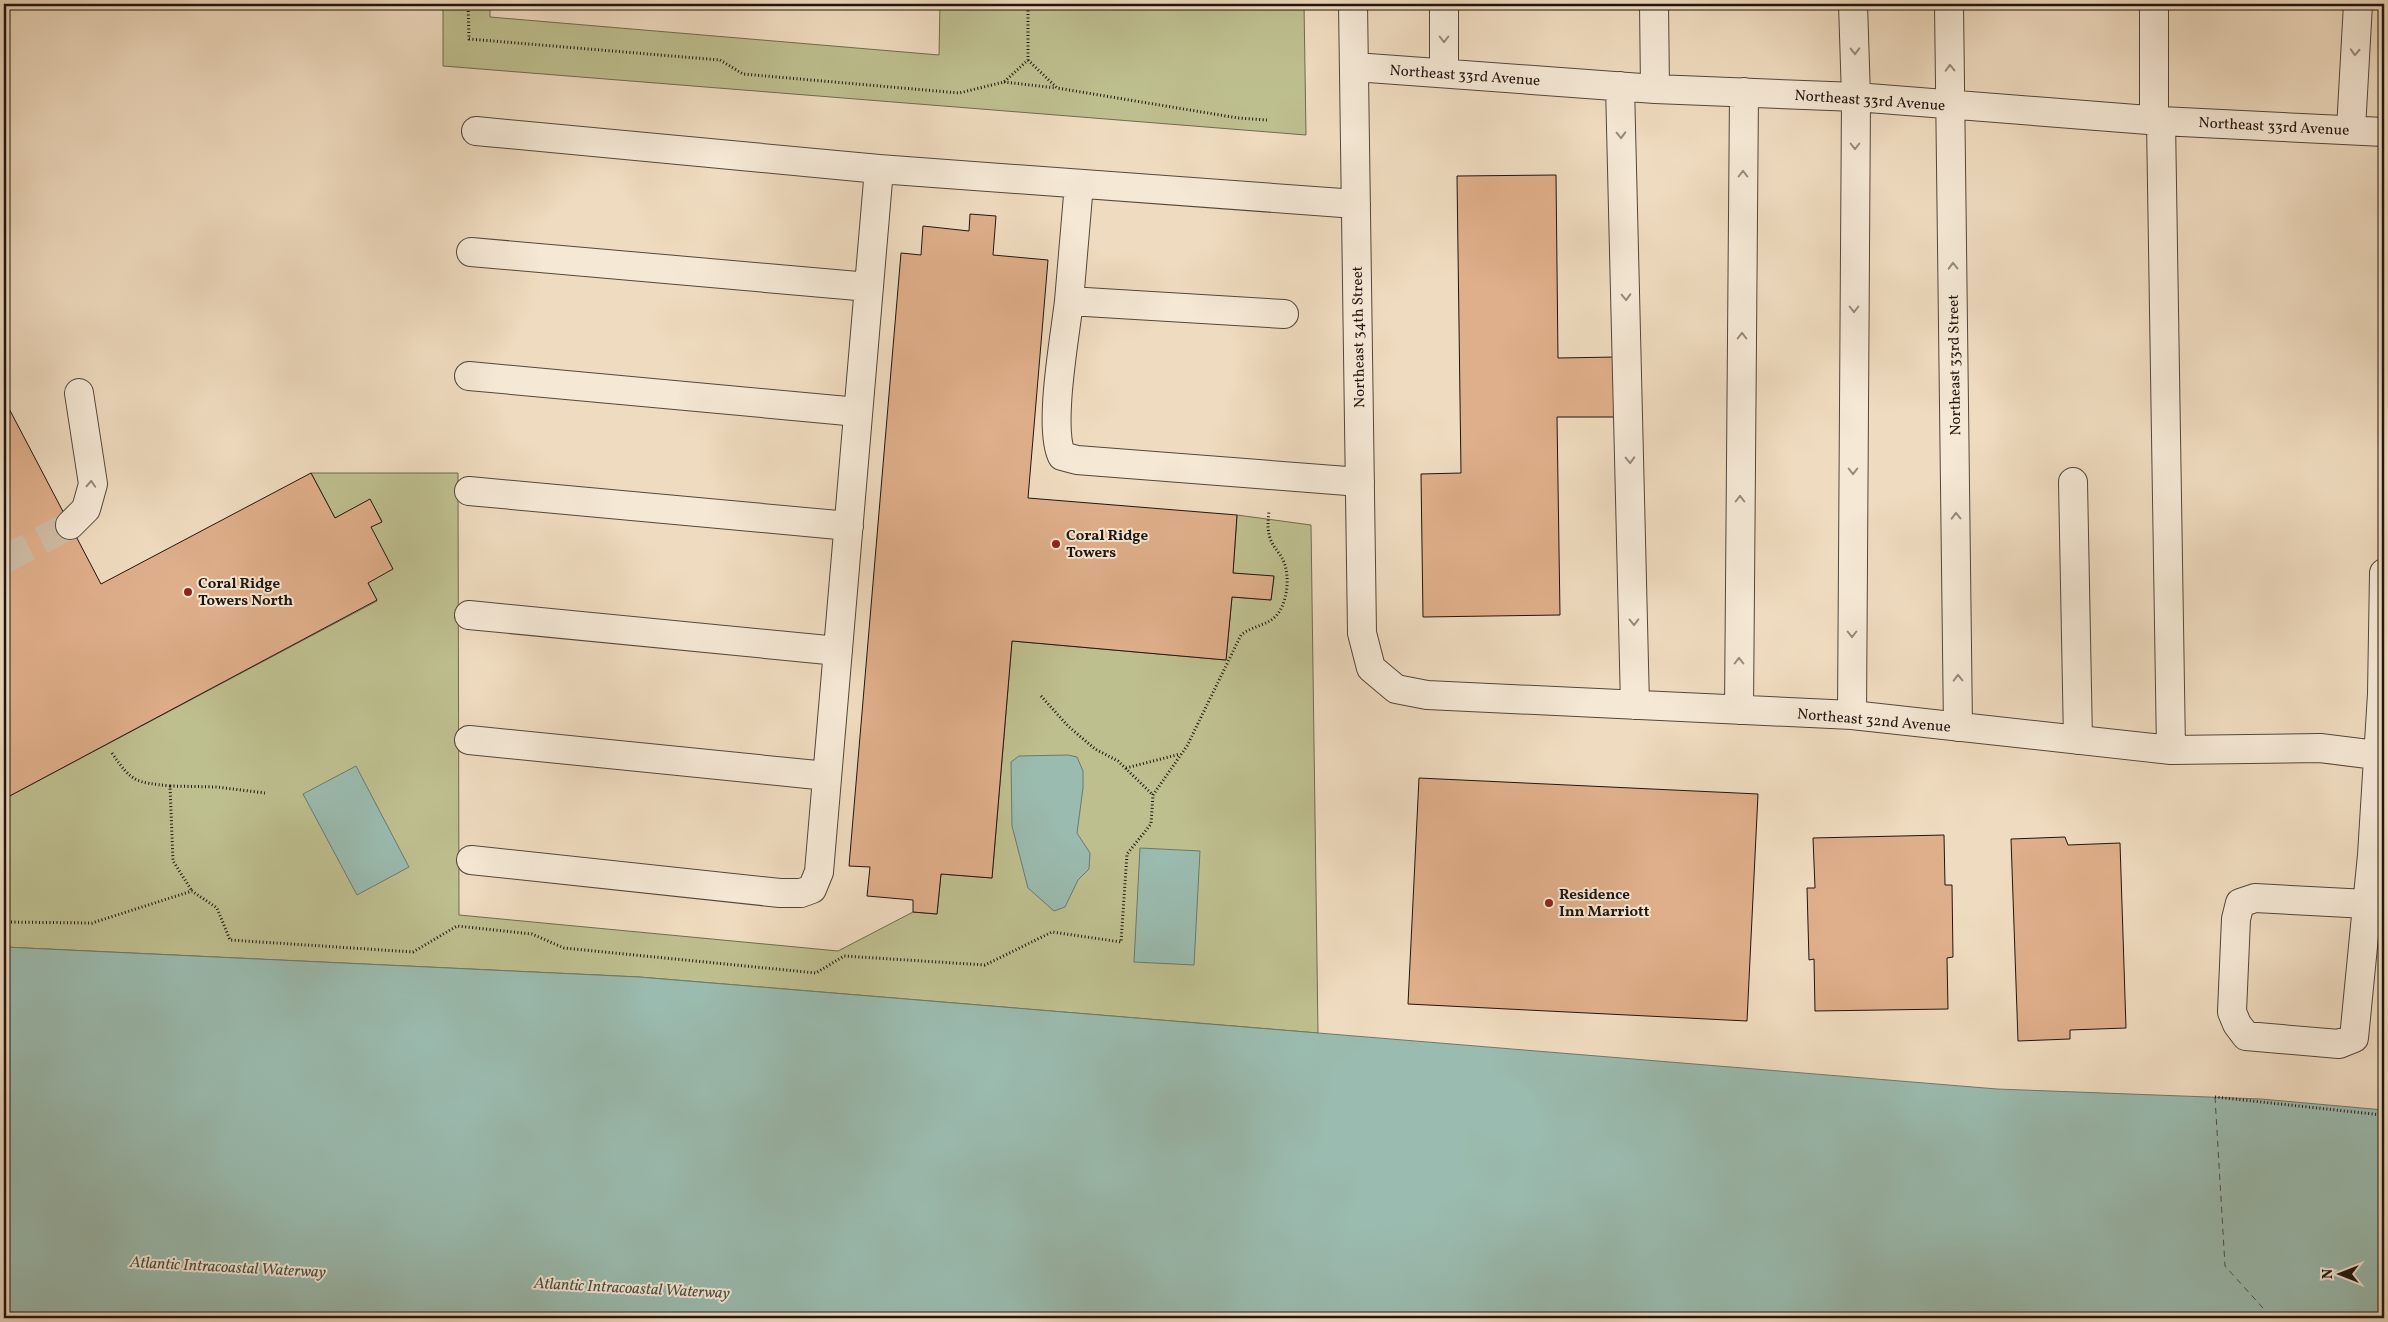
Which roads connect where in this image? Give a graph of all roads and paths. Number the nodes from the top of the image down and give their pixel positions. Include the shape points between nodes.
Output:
1 (468, 4) edge
2 (1028, 4) edge
3 (1353, 4) edge
4 (1444, 4) edge
5 (1654, 4) edge
6 (1853, 4) edge
7 (1949, 4) edge
8 (2154, 4) edge
9 (2358, 4) edge
10 (1028, 60) junction
11 (1355, 67) junction
12 (1444, 73) junction
13 (1004, 82) junction
14 (1620, 86) junction
15 (1057, 88) junction
16 (1655, 89) junction
17 (1744, 92) junction
18 (1856, 97) junction
19 (1951, 105) junction
20 (1267, 120) dead end
21 (2158, 121) junction
22 (2351, 130) junction
23 (476, 131) dead end
24 (2384, 132) edge
25 (879, 169) junction
26 (1079, 184) junction
27 (1356, 204) junction
28 (471, 252) dead end
29 (869, 287) junction
30 (1069, 302) junction
31 (1284, 314) dead end
32 (469, 376) dead end
33 (78, 393) dead end
34 (858, 412) junction
35 (1272, 475) junction
36 (1360, 482) junction
37 (2073, 482) dead end
38 (469, 491) dead end
39 (70, 525) tunnel mouth
40 (849, 526) junction
41 (2384, 573) edge
42 (469, 615) dead end
43 (838, 651) junction
44 (1370, 668) joint
45 (1040, 696) dead end
46 (1635, 705) junction
47 (1739, 710) junction
48 (1852, 715) junction
49 (1958, 727) junction
50 (469, 740) dead end
51 (2078, 740) junction
52 (2171, 750) junction
53 (112, 753) dead end
54 (1181, 753) junction
55 (2381, 755) edge
56 (1125, 768) junction
57 (827, 776) junction
58 (170, 786) junction
59 (265, 793) dead end
60 (1153, 795) junction
61 (2378, 855) edge
62 (471, 860) dead end
63 (192, 891) junction
64 (2367, 904) junction
65 (4, 922) edge
66 (2384, 1069) edge
67 (2215, 1097) dead end
68 (2383, 1115) edge

1 - 13 path via 469,40 720,60 743,74 959,93
2 - 10 path
3 - 11 street, Northeast 34th Street
4 -> 12 street
5 - 16 street
6 -> 18 street
19 -> 7 street, Northeast 33rd Street
8 - 21 street
9 -> 22 street
10 - 13 path
10 - 15 path
11 - 12 street, Northeast 33rd Avenue
11 - 27 street, Northeast 34th Street
12 - 14 street, Northeast 33rd Avenue
13 - 15 path
14 - 16 street, Northeast 33rd Avenue
14 -> 46 street
15 - 20 path
16 - 17 street, Northeast 33rd Avenue
17 - 18 street, Northeast 33rd Avenue
47 -> 17 street
18 - 19 street, Northeast 33rd Avenue
18 -> 48 street
19 - 21 street, Northeast 33rd Avenue
49 -> 19 street, Northeast 33rd Street
21 - 22 street, Northeast 33rd Avenue
21 - 52 street
22 - 24 street, Northeast 33rd Avenue
23 - 25 street
25 - 26 street
25 - 29 street
26 - 27 street
26 - 30 street
27 - 36 street, Northeast 34th Street
28 - 29 street
29 - 34 street
30 - 31 street
30 - 35 street via 1056,422 1057,446 1062,456 1077,460
32 - 34 street
39 -> 33 street via 86,509 93,484
34 - 40 street
35 - 36 street
35 - 54 path via 1267,527 1271,541 1283,560 1285,600 1276,615 1264,625 1252,627 1241,635
36 - 44 street, Northeast 34th Street via 1362,632
37 - 51 street
38 - 40 street
40 - 43 street
41 - 55 street
42 - 43 street
43 - 57 street
44 - 46 street, Northeast 32nd Avenue via 1396,689 1427,695
45 - 56 path via 1094,749
46 - 47 street, Northeast 32nd Avenue
47 - 48 street, Northeast 32nd Avenue
48 - 49 street, Northeast 32nd Avenue
49 - 51 street, Northeast 32nd Avenue
50 - 57 street
51 - 52 street, Northeast 32nd Avenue
52 - 55 street, Northeast 32nd Avenue via 2320,748
53 - 58 path via 126,774 142,782
54 - 56 path
54 - 60 path
55 - 61 street
56 - 60 path
57 - 62 street via 818,872 812,889 801,893
58 - 59 path
58 - 63 path via 173,861
60 - 63 path via 1151,824 1127,854 1121,942 1052,932 984,966 844,956 816,973 564,948 532,934 457,926 413,952 230,940 217,908
61 - 64 street
63 - 65 path via 92,923
64 - 64 street via 2255,898 2240,903 2236,919 2232,1012 2246,1036 2339,1044 2354,1038
66 - 68 path via 2380,1073
67 - 68 path

